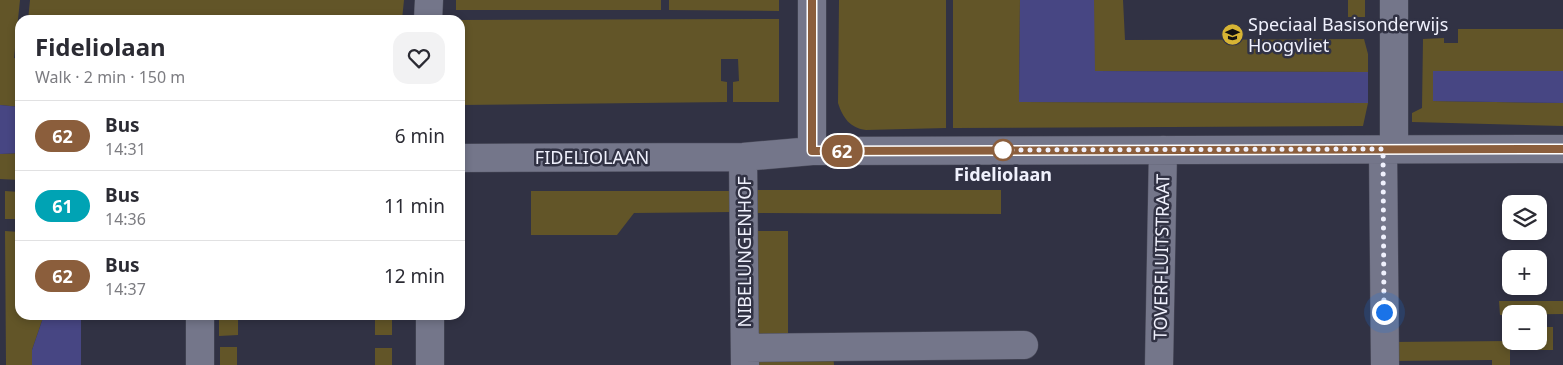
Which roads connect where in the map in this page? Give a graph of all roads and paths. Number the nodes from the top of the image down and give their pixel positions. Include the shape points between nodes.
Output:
1 (429, 0) edge
2 (812, 0) edge
3 (1394, 0) edge
4 (428, 15) edge
5 (1389, 149) junction
6 (1563, 149) edge
7 (1163, 150) junction
8 (812, 151) junction
9 (743, 157) junction
10 (465, 158) edge
11 (200, 320) edge
12 (430, 320) edge
13 (1024, 345) dead end
14 (745, 356) edge
15 (200, 365) edge
16 (430, 365) edge
17 (1159, 365) edge
18 (1385, 365) edge

1 - 4 street
2 - 8 street
3 - 5 street
5 - 6 street, FIDELIOLAAN
5 - 7 street, FIDELIOLAAN
5 - 18 street
7 - 8 street, FIDELIOLAAN
7 - 17 street, TOVERFLUITSTRAAT
8 - 9 street, FIDELIOLAAN
9 - 10 street, FIDELIOLAAN
9 - 14 street, NIBELUNGENHOF
11 - 15 street
12 - 16 street
13 - 14 street, NIBELUNGENHOF via 852,347

